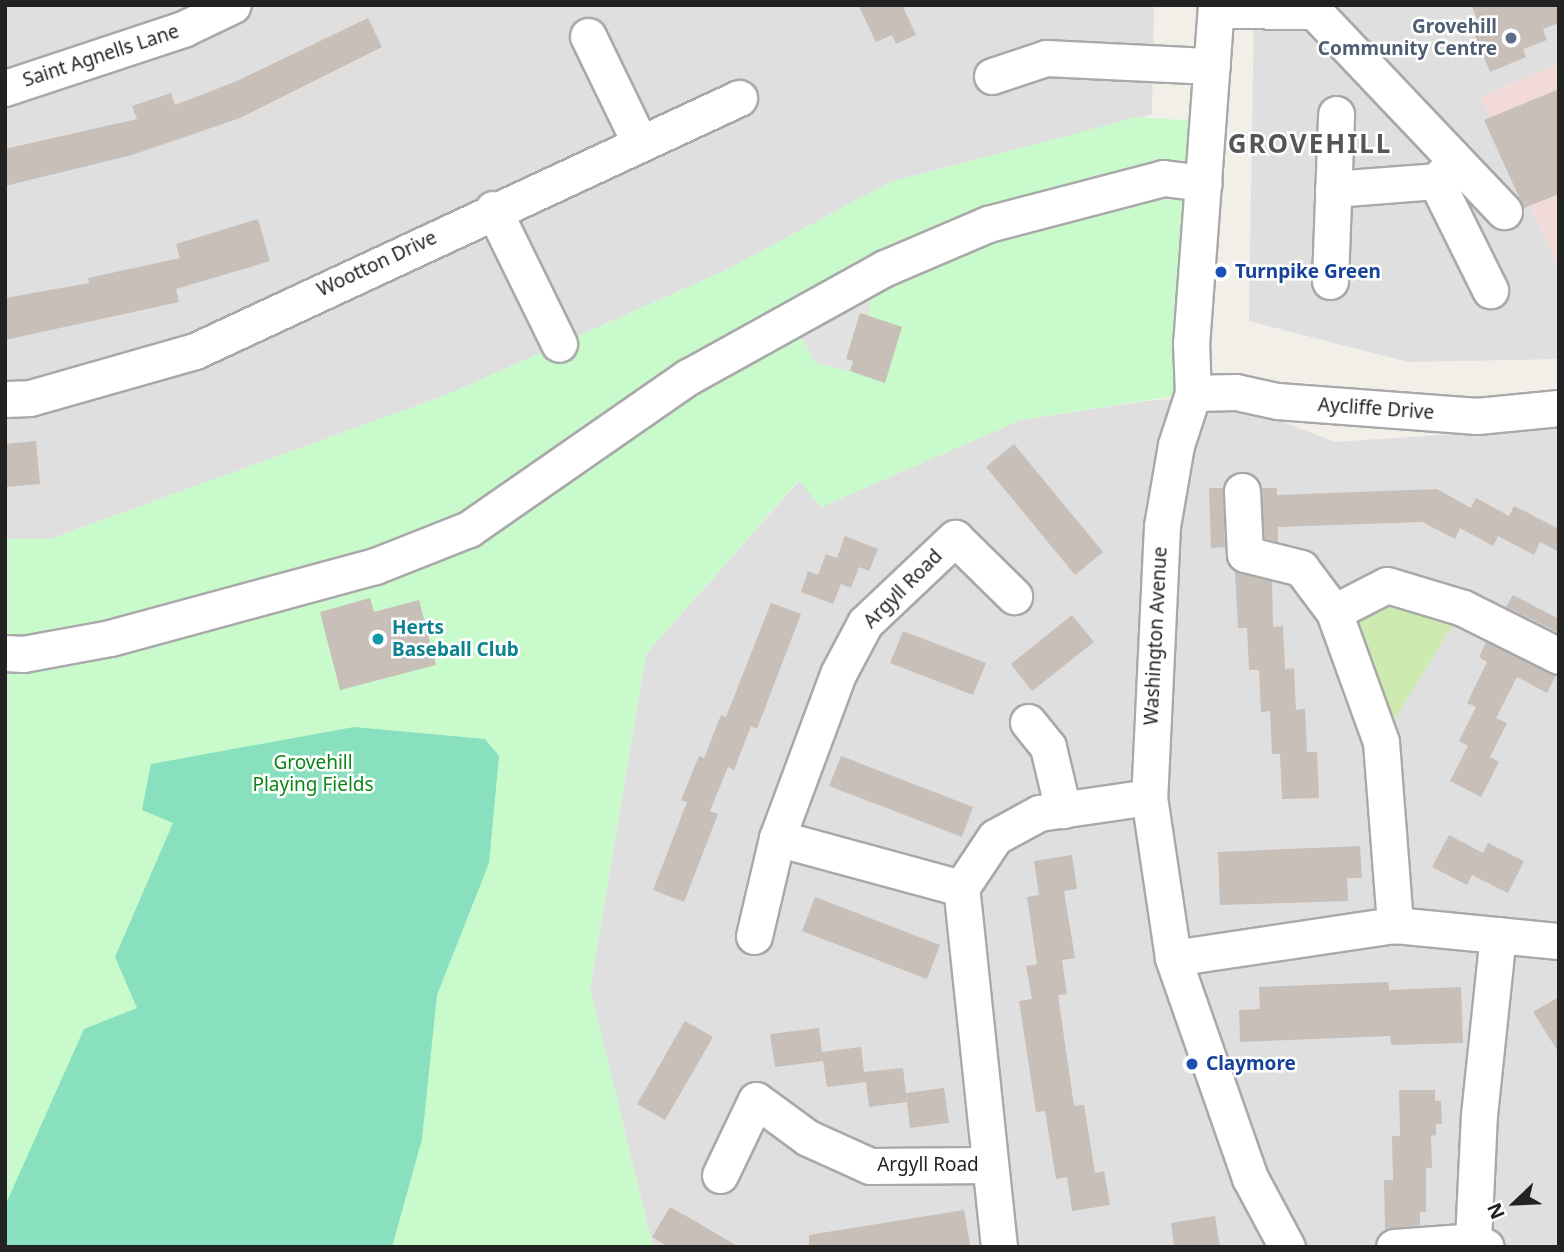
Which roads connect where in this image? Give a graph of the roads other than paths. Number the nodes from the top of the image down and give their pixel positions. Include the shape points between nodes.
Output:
1 (233, 5) edge
2 (1216, 8) edge
3 (177, 17) edge
4 (588, 36) dead end
5 (1212, 66) junction
6 (992, 76) dead end
7 (5, 88) edge
8 (739, 98) dead end
9 (1336, 114) dead end
10 (640, 143) junction
11 (1446, 171) junction
12 (1204, 183) junction
13 (1333, 190) junction
14 (493, 209) junction
15 (1504, 211) dead end
16 (1330, 281) dead end
17 (1490, 290) dead end
18 (559, 344) dead end
19 (1193, 393) junction
20 (5, 399) edge
21 (1559, 408) edge
22 (1242, 491) dead end
23 (1014, 596) dead end
24 (1334, 612) junction
25 (5, 653) edge
26 (1559, 656) edge
27 (1028, 722) dead end
28 (1149, 797) junction
29 (1063, 810) junction
30 (778, 838) junction
31 (961, 888) junction
32 (1395, 925) junction
33 (754, 936) dead end
34 (1498, 936) junction
35 (1559, 941) edge
36 (1173, 958) junction
37 (990, 1165) junction
38 (720, 1175) dead end
39 (1479, 1244) edge
40 (999, 1247) edge
41 (1287, 1247) edge
42 (1394, 1247) edge

1 - 3 street, Saint Agnells Lane
2 - 5 street, Washington Avenue
2 - 11 street via 1314,11
3 - 7 street, Saint Agnells Lane
4 - 10 street
5 - 6 street via 1046,58
5 - 12 street, Washington Avenue
8 - 10 street, Wootton Drive
9 - 13 street
10 - 14 street, Wootton Drive
11 - 13 street
11 - 15 street
11 - 17 street
12 - 19 street, Washington Avenue via 1191,342
12 - 25 street via 1163,178 988,224 885,268 688,377 468,529 375,566 110,638 23,654
13 - 16 street
14 - 18 street
14 - 20 street, Wootton Drive via 195,351 30,398
19 - 21 street, Aycliffe Drive via 1236,392 1277,401 1477,416
19 - 28 street, Washington Avenue via 1176,445 1162,526
22 - 24 street via 1245,554 1284,560 1301,568
23 - 30 street, Argyll Road via 955,538 865,623 838,674
24 - 26 street via 1387,585 1463,608
24 - 32 street via 1381,742
27 - 29 street via 1048,747
28 - 29 street
28 - 36 street, Washington Avenue
29 - 31 street via 1039,813 995,837
30 - 31 street
30 - 33 street, Argyll Road
31 - 37 street, Argyll Road
32 - 34 street
32 - 36 street
34 - 35 street
34 - 39 street via 1479,1115
36 - 41 street, Washington Avenue via 1250,1178
37 - 38 street, Argyll Road via 870,1166 808,1138 756,1100
37 - 40 street, Argyll Road
39 - 42 street

